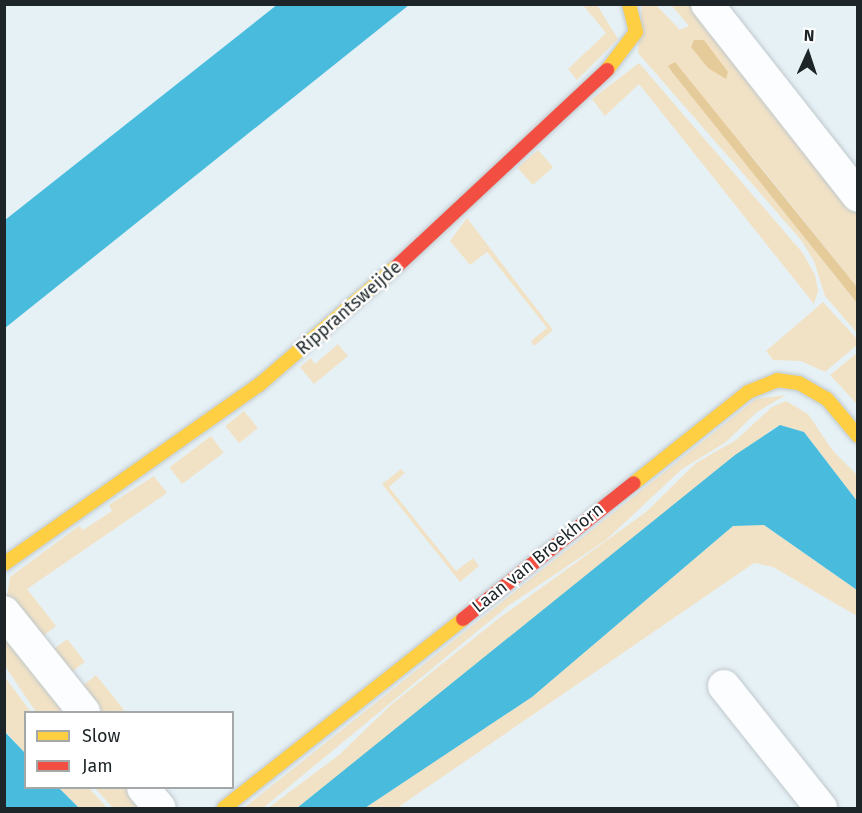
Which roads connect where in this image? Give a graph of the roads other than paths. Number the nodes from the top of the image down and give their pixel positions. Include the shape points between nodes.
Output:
1 (629, 4) edge
2 (706, 4) edge
3 (858, 196) edge
4 (858, 436) edge
5 (4, 564) edge
6 (4, 612) edge
7 (724, 686) dead end
8 (83, 711) edge
9 (144, 789) edge
10 (160, 808) edge
11 (224, 808) edge
12 (822, 808) edge

1 - 5 street, Ripprantsweijde via 636,32 621,57 431,237 259,386
2 - 3 street
4 - 11 street, Laan van Broekhorn via 827,399 799,383 777,380 748,392
6 - 8 street
7 - 12 street
9 - 10 street

